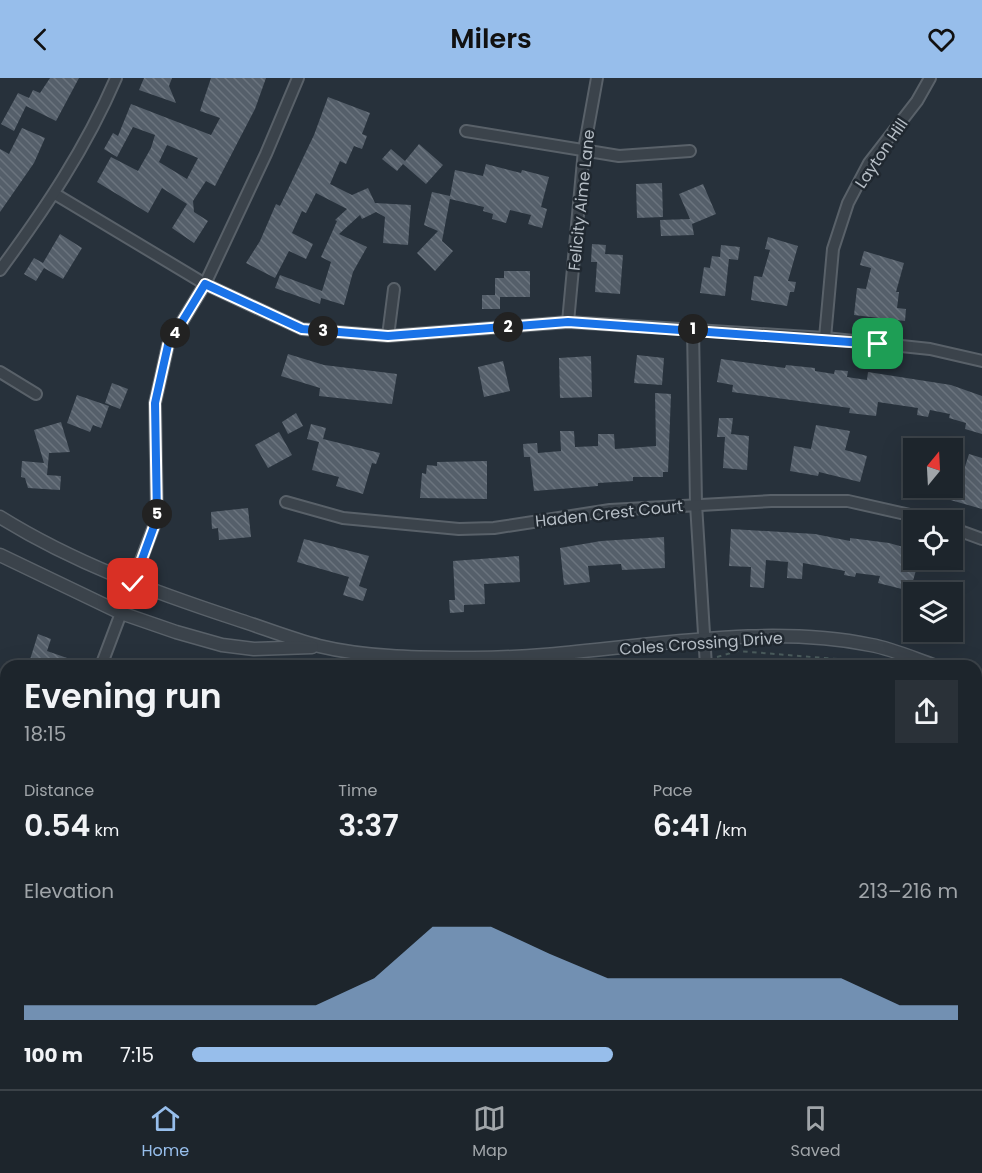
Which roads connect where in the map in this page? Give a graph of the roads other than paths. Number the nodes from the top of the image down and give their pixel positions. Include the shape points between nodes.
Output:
1 (116, 78) edge
2 (298, 78) edge
3 (597, 78) edge
4 (930, 78) edge
5 (466, 131) dead end
6 (584, 150) junction
7 (690, 151) dead end
8 (55, 194) junction
9 (0, 270) edge
10 (205, 284) junction
11 (394, 289) dead end
12 (568, 322) junction
13 (693, 329) junction
14 (388, 336) junction
15 (825, 338) junction
16 (982, 360) edge
17 (0, 372) edge
18 (36, 394) dead end
19 (286, 502) dead end
20 (696, 504) junction
21 (903, 513) edge
22 (0, 518) edge
23 (963, 532) edge
24 (982, 539) edge
25 (0, 555) edge
26 (133, 584) junction
27 (121, 613) junction
28 (703, 640) junction
29 (320, 646) junction
30 (103, 660) edge
31 (705, 660) edge
32 (918, 660) edge

1 - 8 street via 86,144
2 - 10 street
3 - 6 street, Felicity Aime Lane
4 - 15 street, Layton Hill via 869,163 848,203 833,249
5 - 6 street
6 - 7 street via 619,156
6 - 12 street, Felicity Aime Lane
8 - 9 street
8 - 10 street
10 - 14 street via 302,329
10 - 26 street via 168,345 155,403 157,518
11 - 14 street
12 - 13 street
12 - 14 street
13 - 15 street
13 - 20 street
15 - 16 street via 930,349
17 - 18 street
19 - 20 street, Haden Crest Court via 343,518 459,529 494,528 610,510
20 - 21 street, Haden Crest Court via 848,501
20 - 28 street
22 - 26 street, Coles Crossing Drive via 65,554
23 - 24 street
25 - 27 street, Coles Crossing Drive
26 - 27 street
26 - 29 street, Coles Crossing Drive
27 - 29 street, Coles Crossing Drive via 222,645 254,649
27 - 30 street
28 - 29 street, Coles Crossing Drive via 580,653 475,658 374,655
28 - 31 street
28 - 32 street, Coles Crossing Drive via 808,637 873,645

